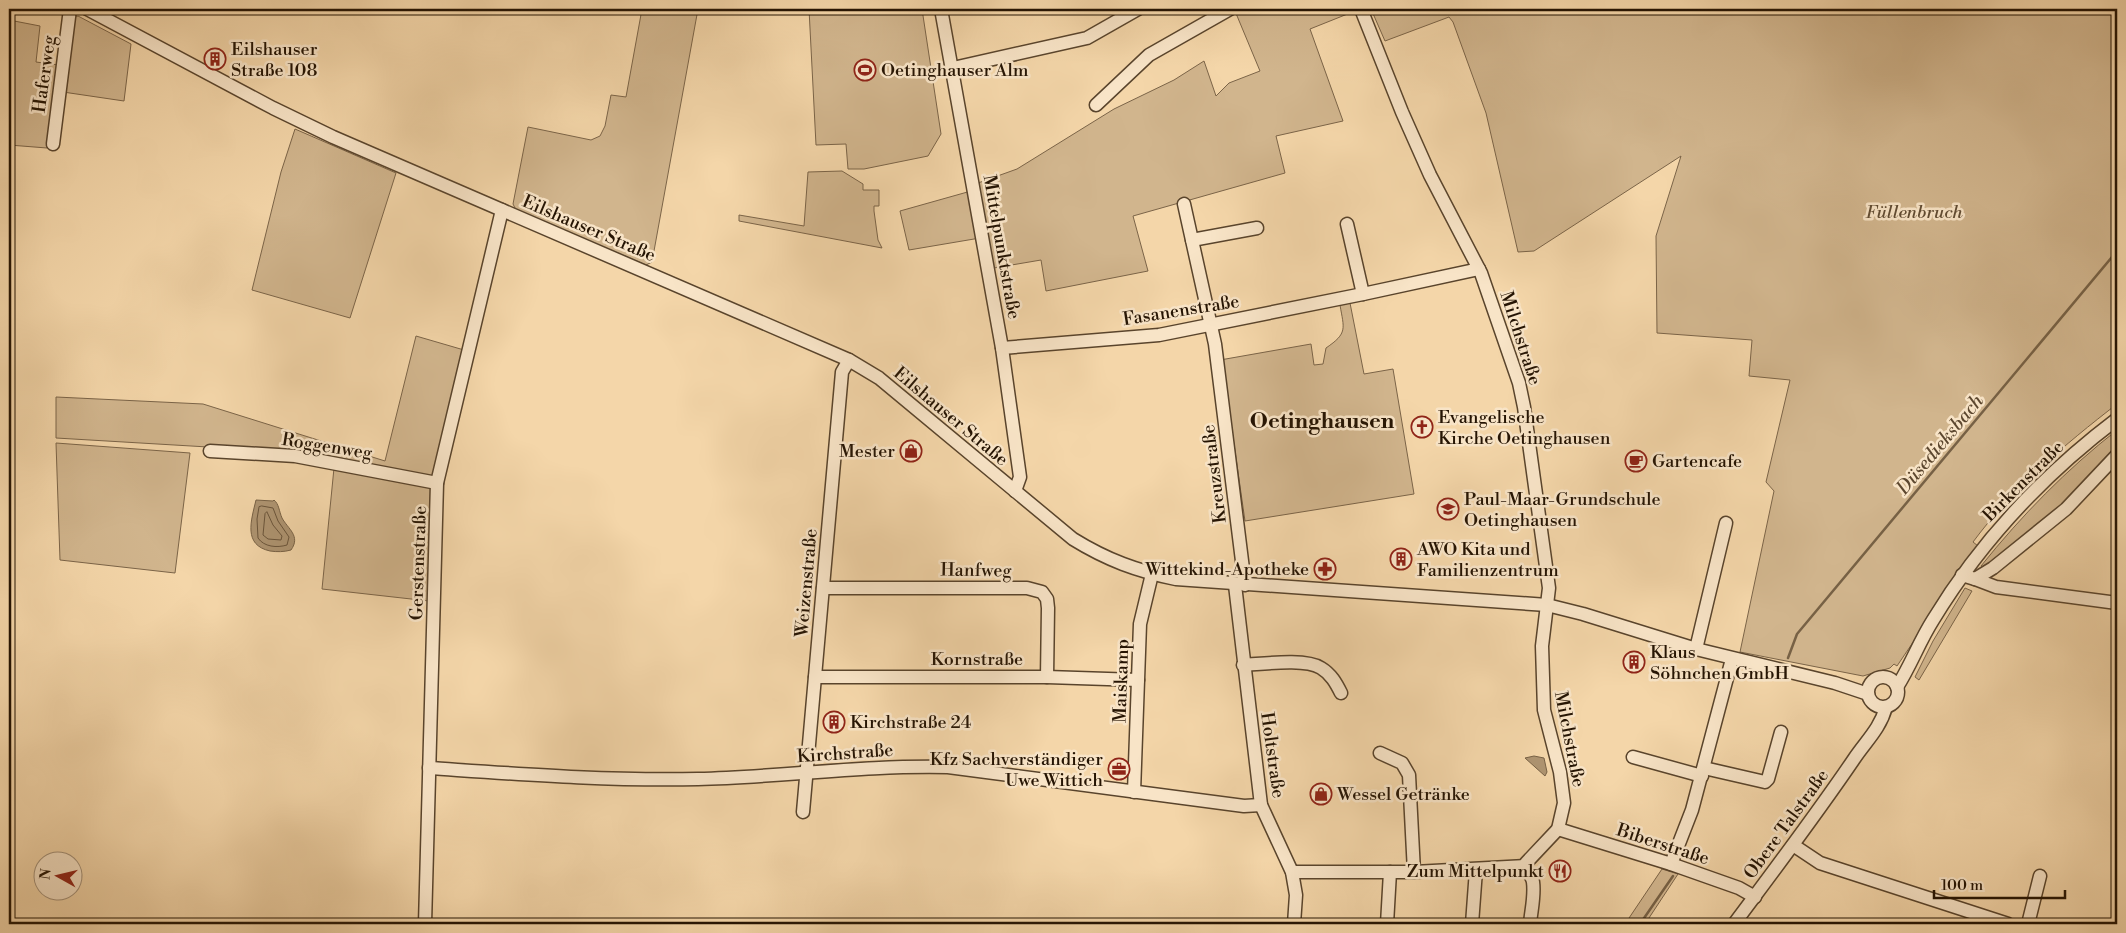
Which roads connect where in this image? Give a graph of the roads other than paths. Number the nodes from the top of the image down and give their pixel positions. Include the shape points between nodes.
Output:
1 (70, 9) edge
2 (87, 9) edge
3 (941, 9) edge
4 (1138, 9) edge
5 (1230, 9) edge
6 (1361, 9) edge
7 (953, 68) junction
8 (1096, 105) dead end
9 (53, 144) dead end
10 (1184, 204) dead end
11 (502, 210) junction
12 (1347, 224) dead end
13 (1258, 228) dead end
14 (1192, 240) junction
15 (1479, 269) junction
16 (1363, 294) junction
17 (1211, 325) junction
18 (1002, 348) junction
19 (849, 360) junction
20 (2117, 420) edge
21 (210, 451) dead end
22 (2117, 455) edge
23 (437, 483) junction
24 (1014, 491) junction
25 (1726, 523) dead end
26 (1152, 574) junction
27 (1962, 575) junction
28 (1975, 580) junction
29 (1240, 585) junction
30 (823, 588) junction
31 (2117, 603) edge
32 (1547, 605) junction
33 (1696, 649) junction
34 (1914, 651) junction
35 (1732, 659) junction
36 (1243, 665) junction
37 (815, 676) junction
38 (1047, 677) junction
39 (1887, 678) junction
40 (1138, 680) junction
41 (1897, 687) junction
42 (1341, 693) dead end
43 (1875, 698) junction
44 (1781, 732) dead end
45 (1380, 754) dead end
46 (1633, 757) dead end
47 (429, 768) junction
48 (1703, 772) junction
49 (807, 773) junction
50 (1134, 792) junction
51 (1261, 805) junction
52 (803, 812) dead end
53 (1558, 829) junction
54 (1793, 845) junction
55 (1671, 864) junction
56 (1526, 866) junction
57 (1476, 870) junction
58 (1292, 872) junction
59 (1390, 872) junction
60 (1414, 872) junction
61 (2040, 876) dead end
62 (1754, 897) junction
63 (426, 924) edge
64 (1294, 924) edge
65 (1387, 924) edge
66 (1472, 924) edge
67 (1530, 924) edge
68 (1734, 924) edge
69 (2008, 924) edge
70 (2028, 924) edge

1 - 9 street, Haferweg
2 - 11 street, Eilshauser Straße via 273,108
3 - 7 street, Mittelpunktstraße
4 - 7 street via 1087,38
5 - 8 street via 1149,55
6 - 15 street, Milchstraße via 1430,175
7 - 18 street, Mittelpunktstraße
10 - 14 street, Kreuzstraße
11 - 19 street, Eilshauser Straße
11 - 23 street, Gerstenstraße
12 - 16 street
13 - 14 street
14 - 17 street, Kreuzstraße
15 - 16 street, Fasanenstraße
15 - 32 street, Milchstraße via 1519,383 1549,588
16 - 17 street, Fasanenstraße
17 - 18 street, Fasanenstraße via 1159,335
17 - 29 street, Kreuzstraße via 1229,451
18 - 24 street, Mittelpunktstraße via 1020,477
19 - 24 street, Eilshauser Straße via 878,378
19 - 30 street, Weizenstraße via 842,372
20 - 27 street, Birkenstraße via 2062,464 2028,497
21 - 23 street, Roggenweg via 295,456
22 - 28 street via 2066,509
23 - 47 street, Gerstenstraße
24 - 26 street, Eilshauser Straße via 1094,552 1118,564
25 - 33 street
26 - 29 street, Eilshauser Straße
26 - 40 street, Maiskamp via 1140,624
27 - 28 street
27 - 34 street, Birkenstraße
28 - 31 street via 1996,587
29 - 32 street, Eilshauser Straße
29 - 36 street, Holtstraße
30 - 37 street, Weizenstraße
30 - 38 street, Hanfweg via 1027,588 1042,592 1048,608
32 - 33 street, Eilshauser Straße
32 - 53 street, Milchstraße via 1542,683 1544,710 1564,793
33 - 35 street, Eilshauser Straße
34 - 39 street, Birkenstraße
34 - 41 street, Birkenstraße via 1908,670
35 - 43 street, Eilshauser Straße via 1834,683
35 - 48 street
36 - 42 street via 1315,665 1329,674
36 - 51 street, Holtstraße
37 - 38 street, Kornstraße
37 - 49 street, Weizenstraße
38 - 40 street, Kornstraße
39 - 41 street
39 - 43 street via 1878,678
40 - 50 street, Maiskamp
41 - 43 street, Birkenstraße via 1896,700
43 - 54 street, Obere Talstraße via 1874,718 1865,742
44 - 48 street via 1765,782
45 - 60 street via 1402,763 1409,774
46 - 48 street
47 - 49 street, Kirchstraße via 632,780
47 - 63 street, Gerstenstraße
48 - 55 street
49 - 50 street, Kirchstraße via 907,766 948,767
49 - 52 street, Weizenstraße
50 - 51 street, Kirchstraße via 1244,806
51 - 58 street, Holtstraße
53 - 55 street, Biberstraße
53 - 56 street via 1528,859
54 - 62 street, Obere Talstraße
54 - 69 street via 1820,863
55 - 62 street, Biberstraße via 1739,888
56 - 57 street
56 - 67 street via 1533,888
57 - 60 street
57 - 66 street
58 - 59 street
58 - 64 street, Holtstraße via 1296,895
59 - 60 street
59 - 65 street
61 - 70 street
62 - 68 street, Obere Talstraße

